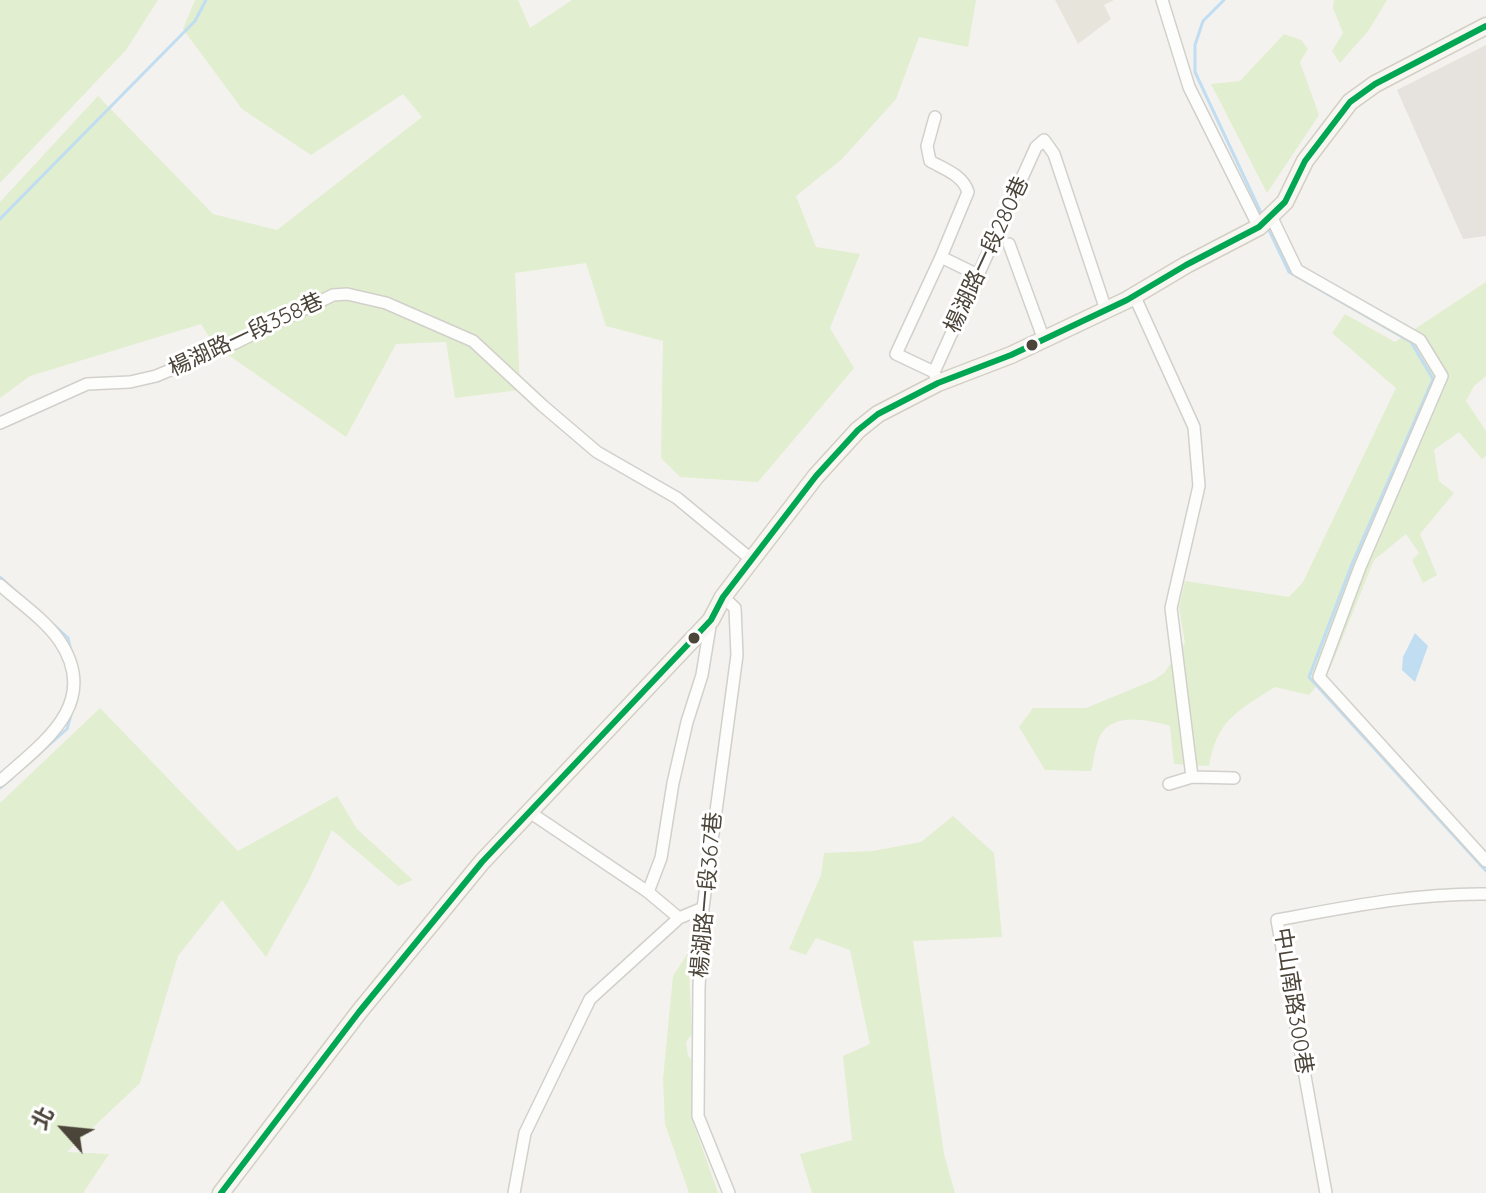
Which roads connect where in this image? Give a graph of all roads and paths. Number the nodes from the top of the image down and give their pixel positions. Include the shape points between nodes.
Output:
1 (1162, 0) edge
2 (1486, 26) edge
3 (935, 117) dead end
4 (1265, 221) junction
5 (1009, 244) dead end
6 (941, 257) junction
7 (978, 275) junction
8 (1134, 295) junction
9 (1106, 310) junction
10 (1044, 340) junction
11 (936, 377) junction
12 (0, 423) edge
13 (752, 560) junction
14 (0, 585) edge
15 (723, 597) junction
16 (711, 620) junction
17 (1192, 777) junction
18 (1234, 778) dead end
19 (0, 781) edge
20 (1169, 784) dead end
21 (528, 811) junction
22 (1486, 861) edge
23 (648, 892) junction
24 (1486, 894) edge
25 (703, 908) junction
26 (679, 918) junction
27 (221, 1193) edge
28 (514, 1193) edge
29 (729, 1193) edge
30 (1326, 1193) edge

1 - 4 street via 1189,87
2 - 4 street via 1350,102 1305,161 1285,202
3 - 6 street, 楊湖路一段280巷 via 927,146 930,161 957,176 968,192
4 - 8 street
4 - 22 street via 1297,270 1420,340 1442,376 1319,677
5 - 10 street
6 - 7 street
6 - 11 street, 楊湖路一段280巷 via 896,354
7 - 9 street, 楊湖路一段280巷 via 1036,147 1044,140 1054,154
7 - 11 street, 楊湖路一段280巷
8 - 9 street
8 - 17 street via 1194,427 1199,486 1171,608
9 - 10 street
10 - 11 street
11 - 13 street via 858,430
12 - 13 street, 楊湖路一段358巷 via 87,384 156,376 333,295 347,294 386,303 473,341 597,452 677,498
13 - 15 street
14 - 19 street via 58,639 75,679 68,712 56,729
15 - 16 street
15 - 25 street, 楊湖路一段367巷 via 735,608 737,655
16 - 21 street
16 - 23 street via 661,858
17 - 18 street
17 - 20 street
21 - 23 street
21 - 27 street via 359,1012
23 - 26 street
24 - 30 street, 中山南路300巷 via 1386,900 1277,920
25 - 26 street
25 - 29 street, 楊湖路一段367巷 via 698,1116
26 - 28 street via 590,999 525,1133

